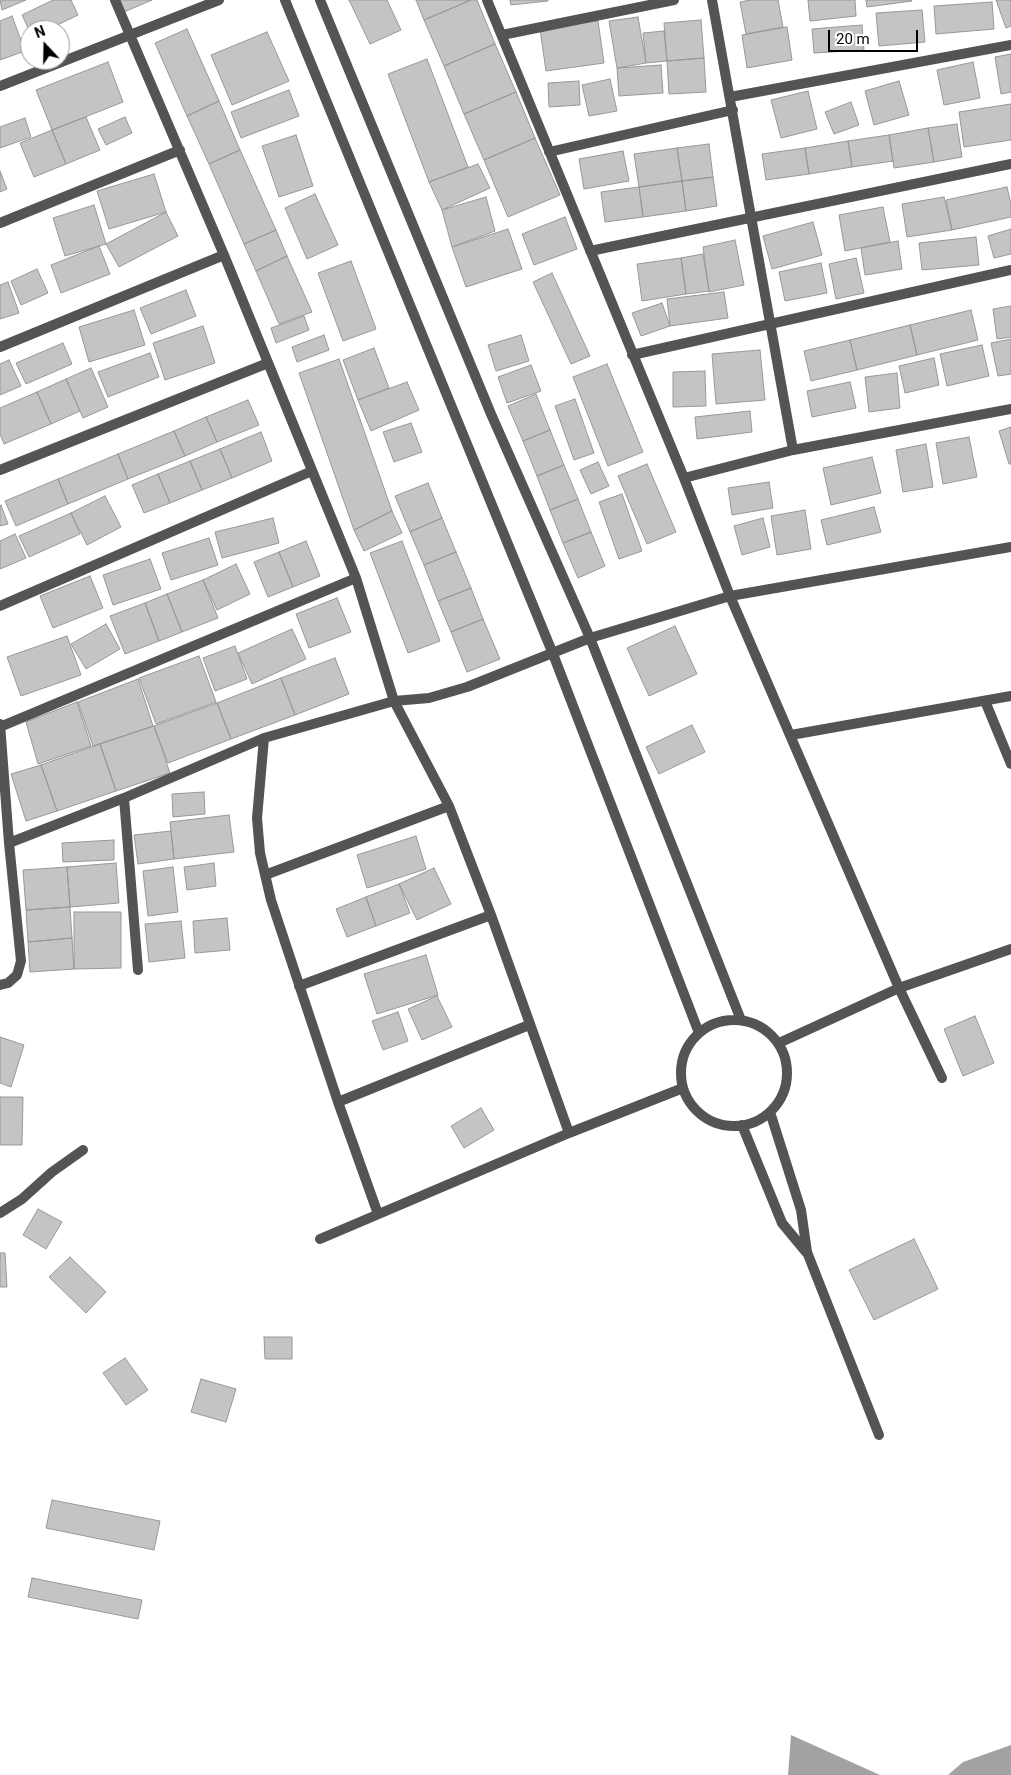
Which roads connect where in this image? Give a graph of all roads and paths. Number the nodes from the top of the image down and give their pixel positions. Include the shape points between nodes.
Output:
1 (115, 0) edge
2 (219, 0) edge
3 (285, 0) edge
4 (320, 0) edge
5 (487, 0) edge
6 (674, 0) edge
7 (712, 0) edge
8 (130, 35) junction
9 (502, 35) junction
10 (1011, 45) edge
11 (0, 86) edge
12 (730, 97) junction
13 (733, 110) junction
14 (180, 150) junction
15 (549, 152) junction
16 (1011, 164) edge
17 (751, 217) junction
18 (0, 223) edge
19 (590, 252) junction
20 (224, 255) junction
21 (1011, 270) edge
22 (771, 324) junction
23 (0, 347) edge
24 (632, 355) junction
25 (268, 364) junction
26 (1011, 409) edge
27 (793, 450) junction
28 (0, 470) edge
29 (312, 471) junction
30 (684, 478) junction
31 (1011, 547) edge
32 (356, 578) junction
33 (730, 596) junction
34 (0, 606) edge
35 (590, 638) junction
36 (553, 654) junction
37 (1011, 696) edge
38 (394, 701) junction
39 (985, 701) junction
40 (0, 725) edge
41 (791, 735) junction
42 (264, 738) junction
43 (1011, 764) edge
44 (124, 798) junction
45 (449, 806) junction
46 (9, 843) junction
47 (265, 875) junction
48 (491, 915) junction
49 (1011, 950) edge
50 (138, 970) dead end
51 (0, 986) edge
52 (299, 986) junction
53 (899, 988) junction
54 (741, 1020) junction
55 (529, 1025) junction
56 (699, 1033) junction
57 (779, 1043) junction
58 (942, 1078) dead end
59 (683, 1088) junction
60 (338, 1102) junction
61 (770, 1112) junction
62 (742, 1125) junction
63 (569, 1133) junction
64 (83, 1150) dead end
65 (0, 1213) edge
66 (378, 1214) junction
67 (320, 1239) dead end
68 (807, 1252) junction
69 (879, 1435) dead end

1 - 8 street
2 - 8 street
3 - 36 street
4 - 35 street via 490,414
5 - 9 street
6 - 9 street
7 - 12 street
8 - 11 street
8 - 14 street
9 - 15 street
10 - 12 street
12 - 13 street
13 - 15 street
13 - 17 street
14 - 18 street
14 - 20 street
15 - 19 street
16 - 17 street
17 - 19 street
17 - 22 street
19 - 24 street
20 - 23 street
20 - 25 street
21 - 22 street
22 - 24 street
22 - 27 street
24 - 30 street
25 - 28 street
25 - 29 street
26 - 27 street
27 - 30 street
29 - 32 street
29 - 34 street
30 - 33 street
31 - 33 street
32 - 38 street
32 - 40 street
33 - 35 street
33 - 41 street
35 - 36 street
35 - 54 street
36 - 38 street via 467,687 429,698
36 - 56 street
37 - 39 street
38 - 42 street
38 - 45 street
39 - 41 street
39 - 43 street
40 - 46 street
41 - 53 street
42 - 44 street
42 - 47 street via 257,818
44 - 46 street
44 - 50 street
45 - 47 street
45 - 48 street
46 - 51 street via 21,961 17,975
47 - 52 street
48 - 52 street
48 - 55 street
49 - 53 street
52 - 60 street
53 - 57 street
53 - 58 street
54 - 56 street via 711,1024
54 - 57 street via 755,1024
55 - 60 street
55 - 63 street
56 - 59 street via 683,1058 680,1073
57 - 61 street via 785,1057 786,1087
59 - 62 street via 689,1102 712,1121
59 - 63 street
60 - 66 street
61 - 62 street
61 - 68 street via 801,1210
62 - 68 street via 782,1222
63 - 66 street
64 - 65 street
66 - 67 street
68 - 69 street

